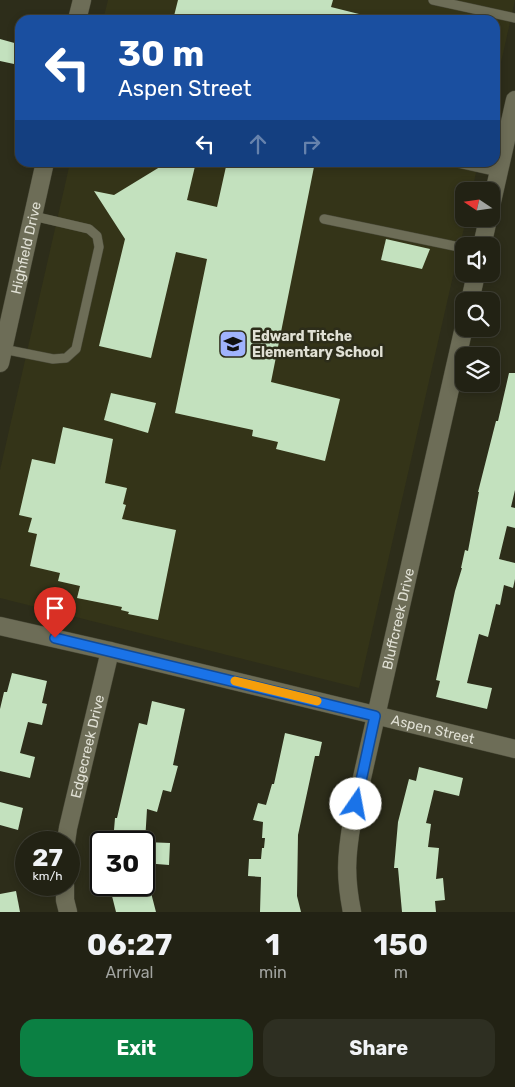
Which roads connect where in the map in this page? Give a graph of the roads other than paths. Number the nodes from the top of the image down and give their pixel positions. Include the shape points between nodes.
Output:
1 (82, 0) edge
2 (433, 0) edge
3 (78, 15) edge
4 (515, 18) edge
5 (515, 100) edge
6 (44, 167) edge
7 (476, 167) edge
8 (499, 172) junction
9 (497, 182) edge
10 (33, 216) junction
11 (324, 219) dead end
12 (455, 246) edge
13 (462, 337) edge
14 (2, 356) edge
15 (0, 626) edge
16 (110, 651) junction
17 (375, 716) junction
18 (515, 748) edge
19 (68, 831) edge
20 (65, 896) edge
21 (68, 912) edge
22 (352, 912) edge

1 - 3 street
2 - 4 lane
5 - 8 street
6 - 10 street, Highfield Drive
7 - 8 lane
8 - 9 street
10 - 14 street, Highfield Drive
10 - 14 lane via 89,229 97,236 99,247 76,349 66,358
11 - 12 lane
13 - 17 street, Bluffcreek Drive
15 - 16 street, Aspen Street
16 - 17 street, Aspen Street
16 - 19 street, Edgecreek Drive
17 - 18 street, Aspen Street
17 - 22 street, Bluffcreek Drive via 346,856
20 - 21 street

